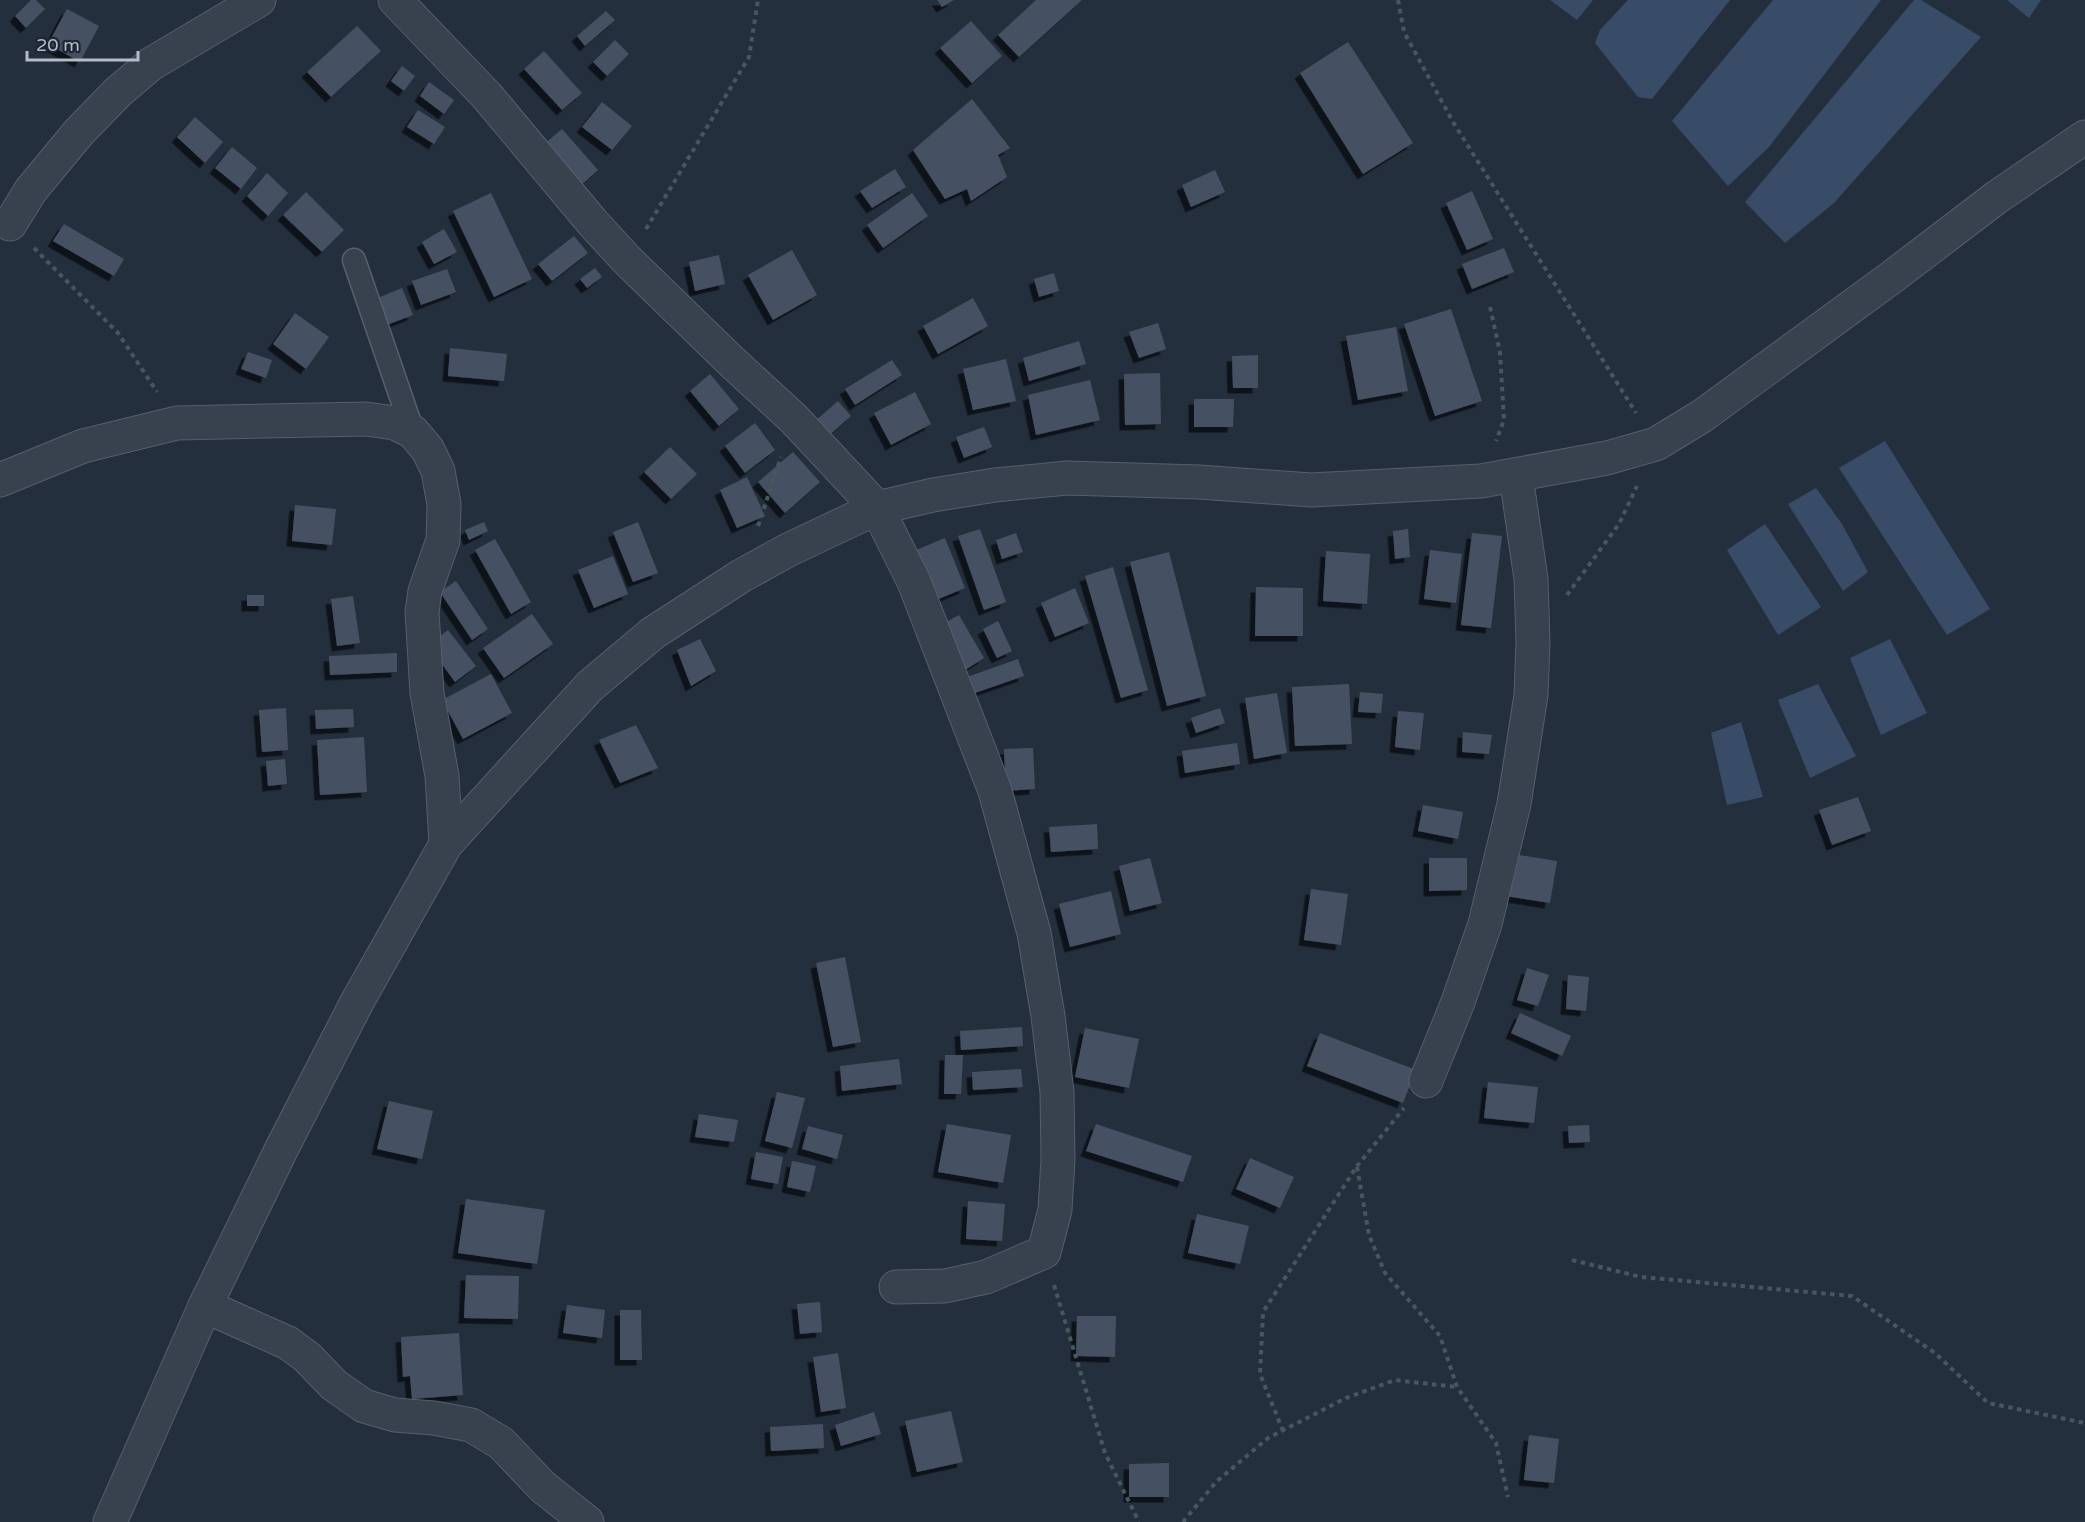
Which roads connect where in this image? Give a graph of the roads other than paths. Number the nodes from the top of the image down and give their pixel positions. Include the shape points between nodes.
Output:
1 (259, 0) edge
2 (395, 0) edge
3 (2085, 137) edge
4 (10, 224) road end
5 (354, 260) dead end
6 (413, 432) junction
7 (1516, 476) junction
8 (0, 480) edge
9 (877, 508) junction
10 (446, 844) junction
11 (1426, 1081) road end
12 (896, 1287) dead end
13 (205, 1306) junction
14 (110, 1522) edge
15 (587, 1522) edge

1 - 4 street via 151,64 118,92 31,190
2 - 9 street via 487,96 628,261 794,419
3 - 7 street via 1997,197 1702,416 1656,444
5 - 6 lane
6 - 8 street via 395,423 366,419 177,423 84,446
6 - 10 street via 438,471 444,504 443,540 422,612 427,693 442,776
7 - 9 street via 1311,490 1067,478 995,485
7 - 11 street via 1531,579 1531,695 1514,804 1485,924
9 - 10 street via 741,576 653,633 590,686
9 - 12 street via 914,582 995,791 1035,933 1057,1092 1055,1210 1044,1252 986,1277 945,1287
10 - 13 street via 357,1002
13 - 14 street
13 - 15 street via 288,1343 364,1406 395,1415 471,1425 501,1443 543,1486

